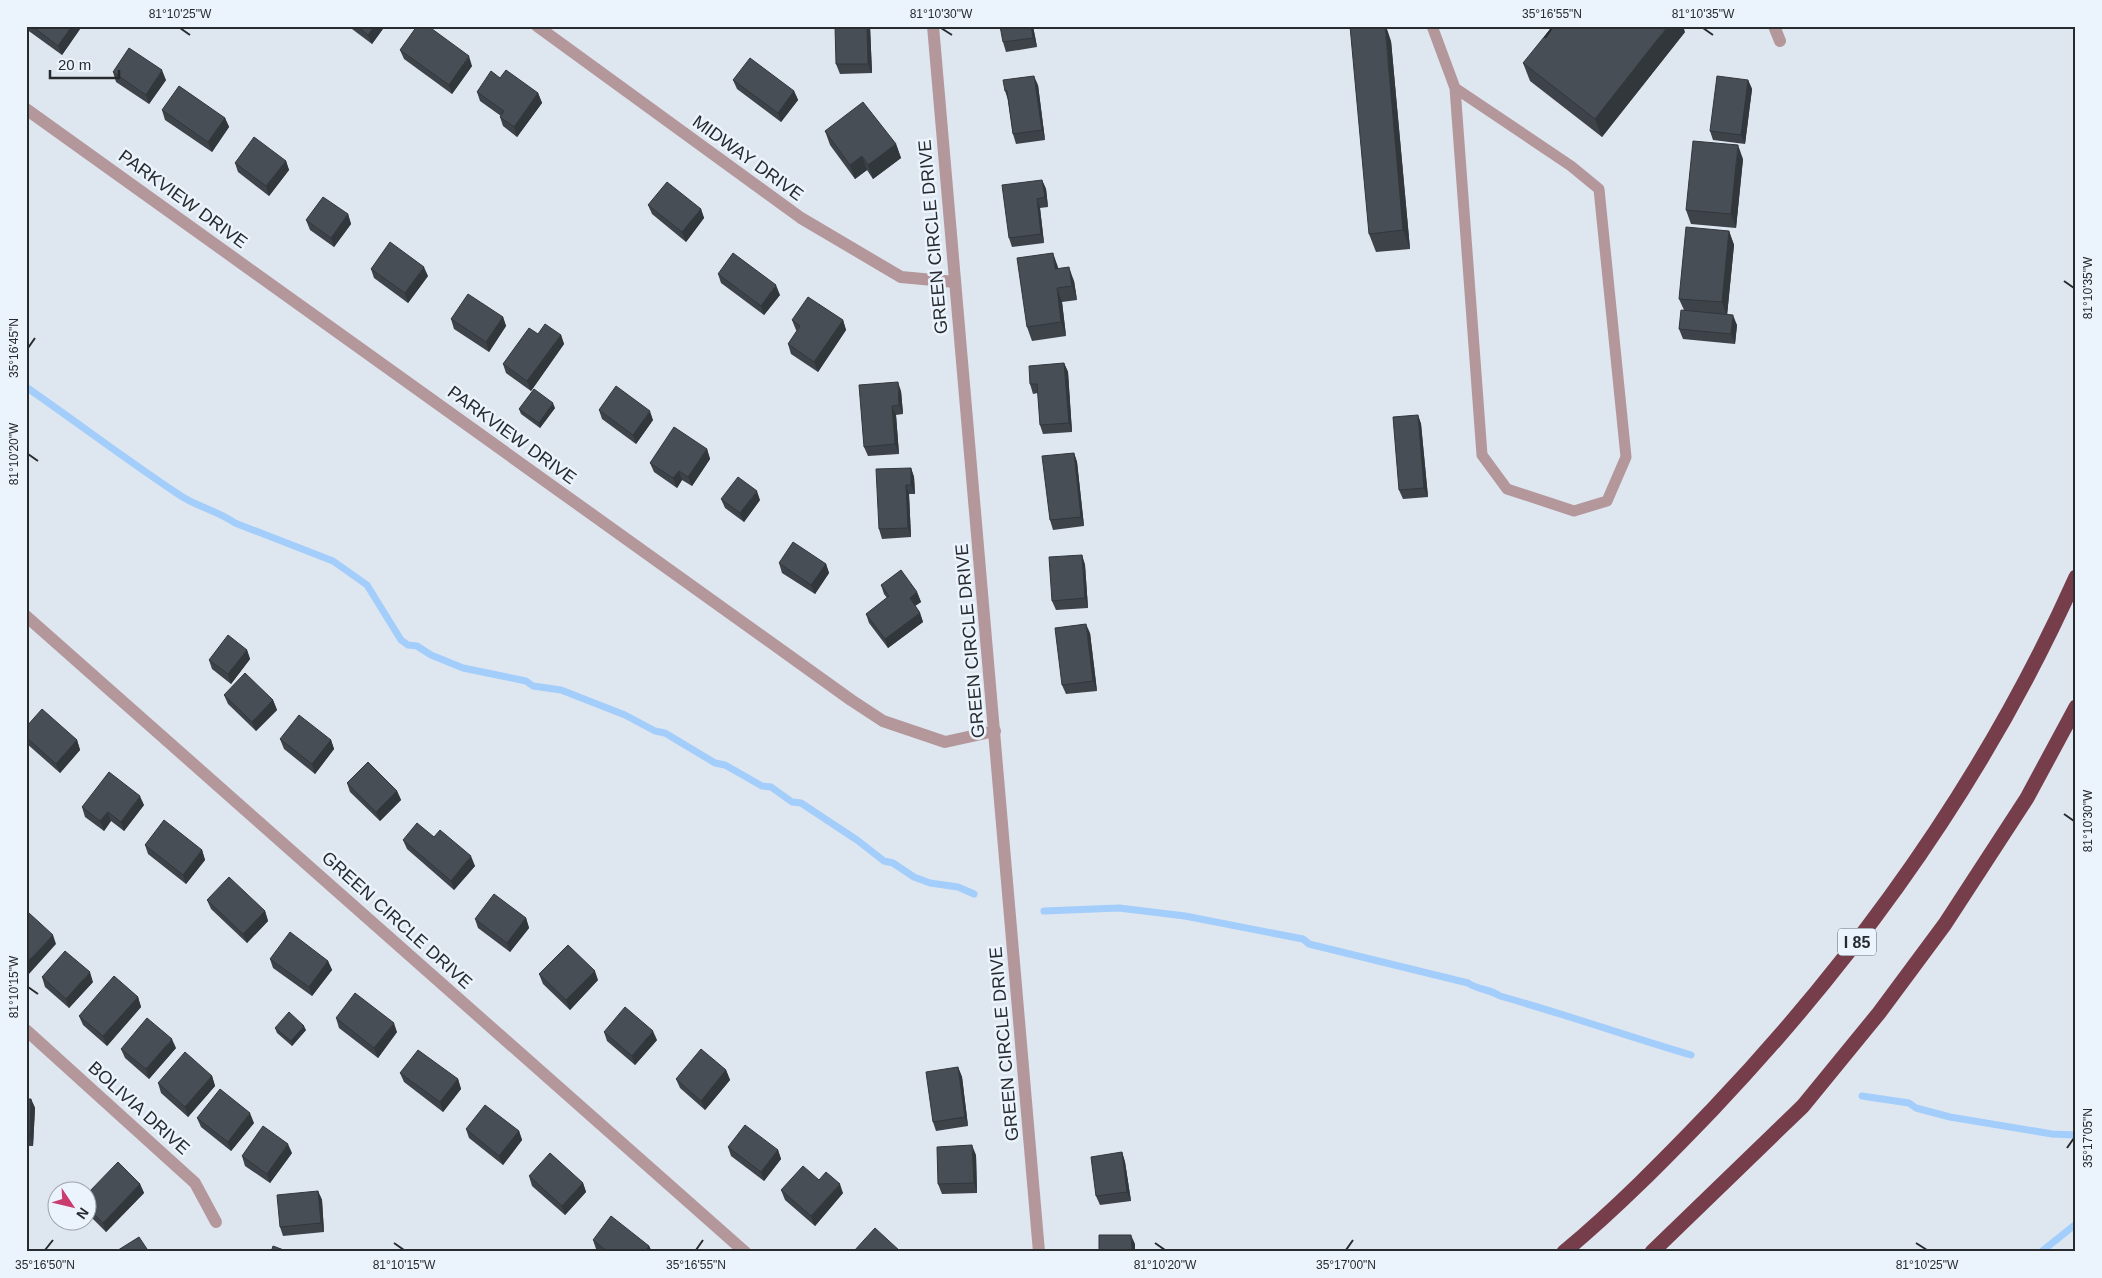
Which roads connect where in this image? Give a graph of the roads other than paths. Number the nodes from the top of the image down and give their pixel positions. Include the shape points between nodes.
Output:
1 (537, 26) edge
2 (933, 26) edge
3 (1432, 26) edge
4 (1774, 26) edge
5 (1780, 42) dead end
6 (1455, 88) junction
7 (26, 109) edge
8 (955, 282) junction
9 (2076, 577) edge
10 (26, 616) edge
11 (2076, 707) edge
12 (996, 731) junction
13 (26, 1030) edge
14 (216, 1222) dead end
15 (745, 1252) edge
16 (1040, 1252) edge
17 (1564, 1252) edge
18 (1652, 1252) edge

1 - 8 street, MIDWAY DRIVE via 809,222 901,277
2 - 8 street, GREEN CIRCLE DRIVE
3 - 6 lane
4 - 5 street
6 - 6 lane via 1482,455 1507,489 1574,511 1607,502 1626,458 1599,189 1571,166
7 - 12 street, PARKVIEW DRIVE via 883,721 945,742
8 - 12 street, GREEN CIRCLE DRIVE
9 - 17 highway, I 85 via 2021,687 1958,796 1864,934 1757,1063 1671,1153
10 - 15 street, GREEN CIRCLE DRIVE
11 - 18 highway via 2027,798 1945,924 1879,1013 1803,1106
12 - 16 street, GREEN CIRCLE DRIVE
13 - 14 street, BOLIVIA DRIVE via 195,1183

